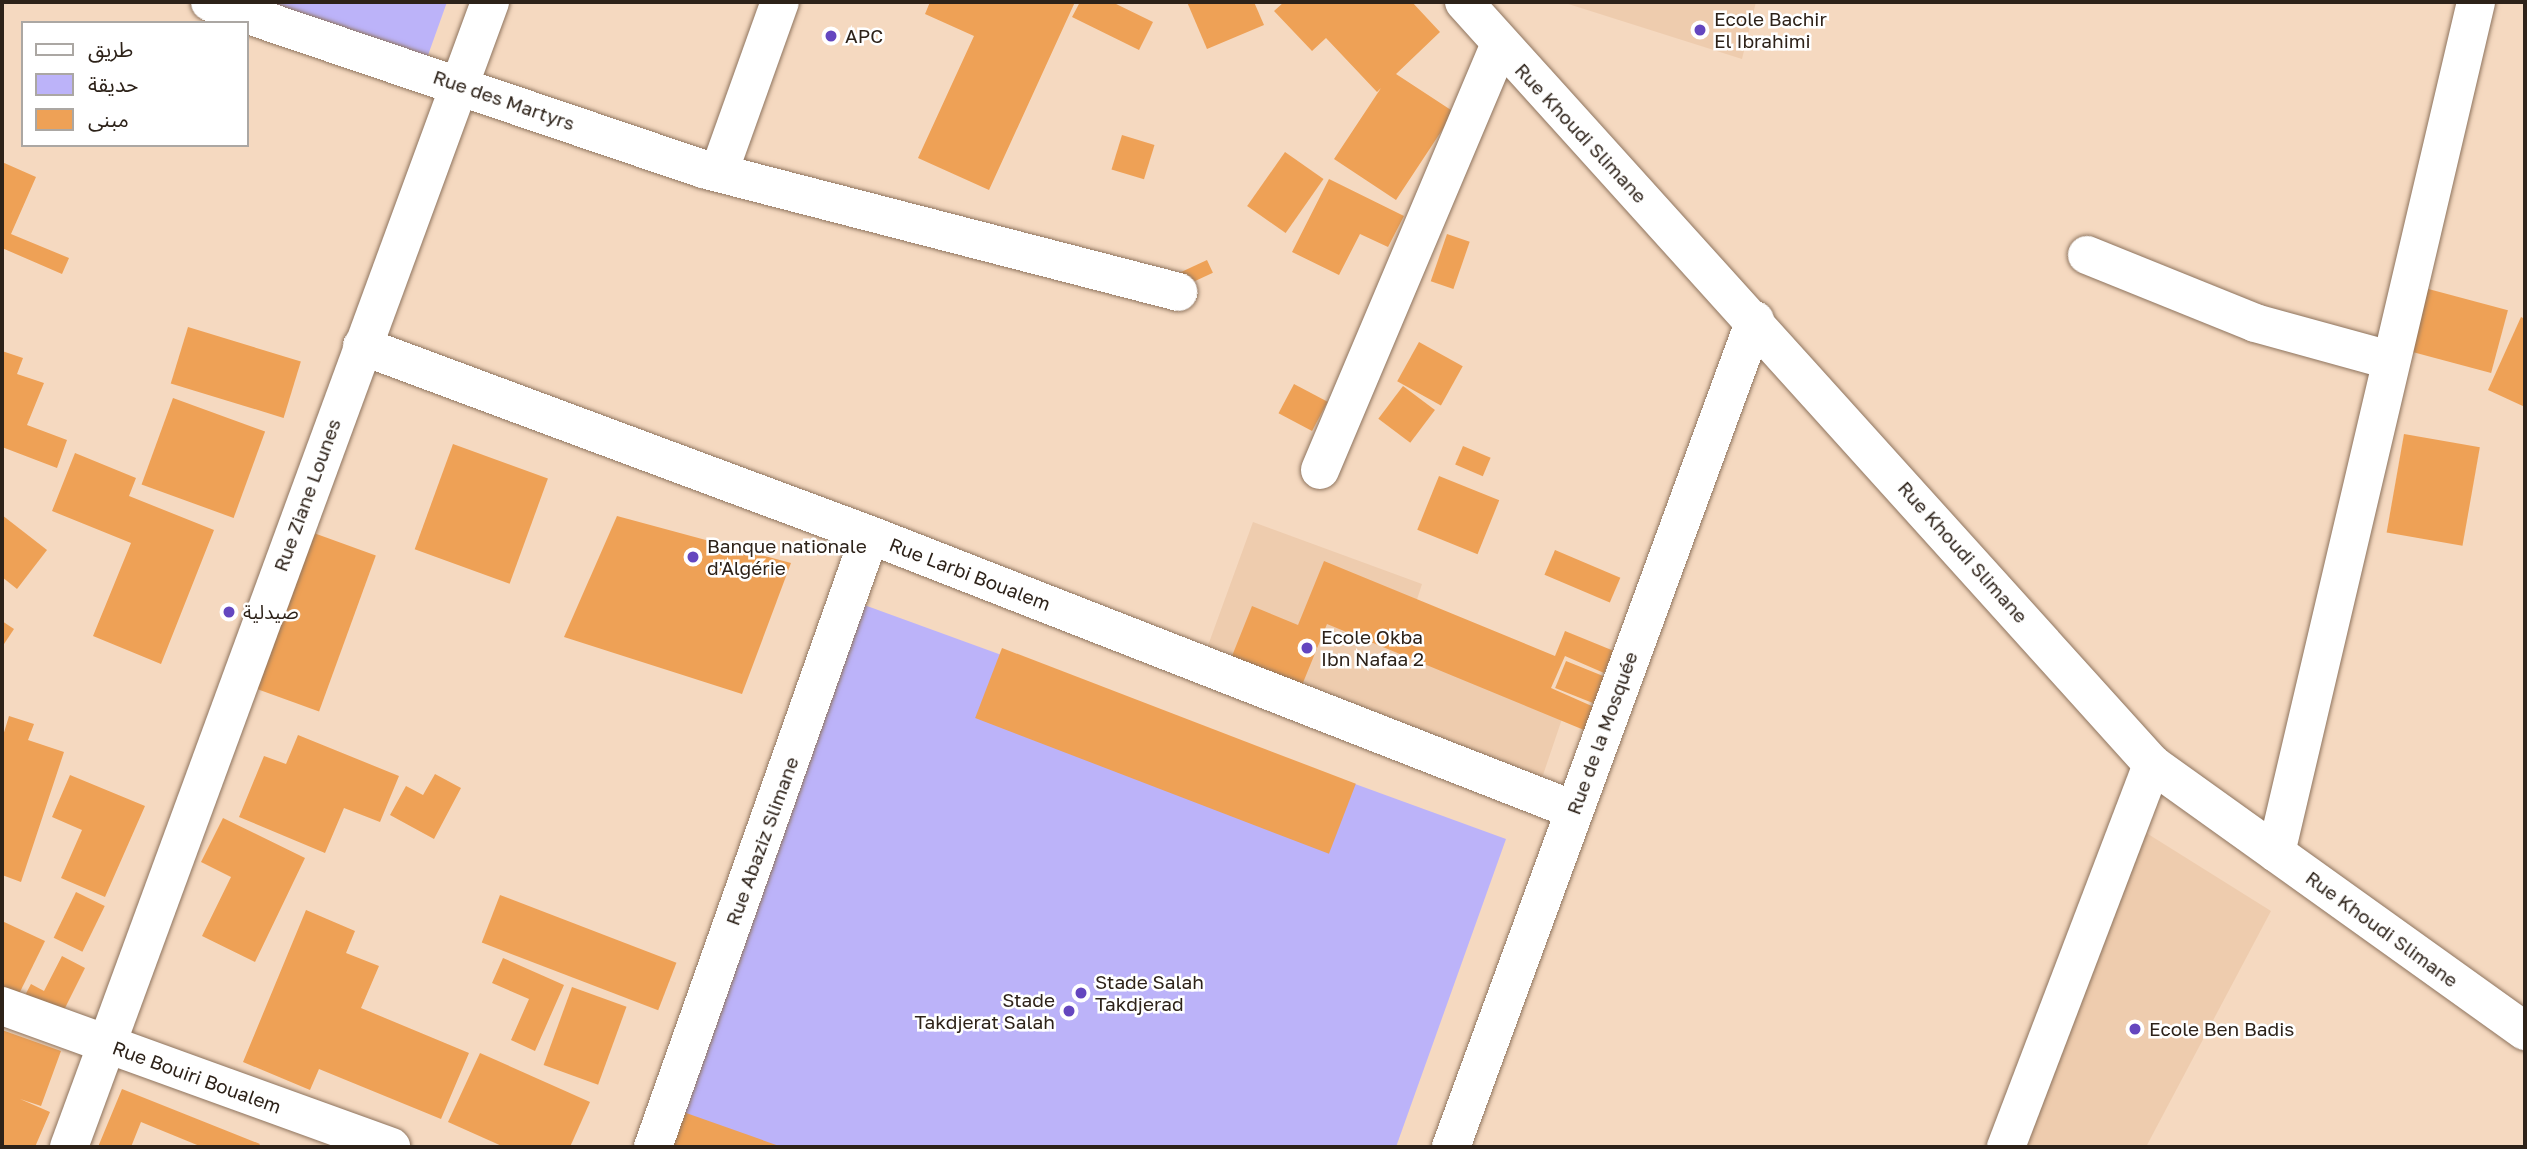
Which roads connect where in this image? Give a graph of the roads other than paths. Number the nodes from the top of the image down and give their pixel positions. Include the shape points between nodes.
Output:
1 (211, 2) edge
2 (490, 2) edge
3 (780, 2) edge
4 (1464, 2) edge
5 (2476, 2) edge
6 (1499, 46) junction
7 (460, 85) junction
8 (719, 172) junction
9 (2087, 255) dead end
10 (1178, 292) dead end
11 (1755, 320) junction
12 (362, 346) junction
13 (2389, 360) junction
14 (1320, 470) dead end
15 (870, 535) junction
16 (2152, 764) junction
17 (1574, 810) junction
18 (2276, 853) junction
19 (2, 1006) edge
20 (2525, 1031) edge
21 (105, 1043) junction
22 (69, 1147) edge
23 (391, 1147) edge
24 (653, 1147) edge
25 (1451, 1147) edge
26 (2006, 1147) edge

1 - 7 street, Rue des Martyrs
2 - 7 street, Rue Ziane Lounes
3 - 8 street
4 - 6 street, Rue Khoudi Slimane
5 - 13 street
6 - 11 street, Rue Khoudi Slimane
6 - 14 street
7 - 8 street, Rue des Martyrs
7 - 12 street, Rue Ziane Lounes
8 - 10 street, Rue des Martyrs
9 - 13 street via 2255,323
11 - 16 street, Rue Khoudi Slimane
11 - 17 street, Rue de la Mosquée
12 - 15 street, Rue Larbi Boualem
12 - 21 street, Rue Ziane Lounes
13 - 18 street
15 - 17 street, Rue Larbi Boualem
15 - 24 street, Rue Abaziz Slimane
16 - 18 street, Rue Khoudi Slimane
16 - 26 street
17 - 25 street, Rue de la Mosquée
18 - 20 street, Rue Khoudi Slimane
19 - 21 street, Rue Bouiri Boualem
21 - 22 street, Rue Ziane Lounes
21 - 23 street, Rue Bouiri Boualem

